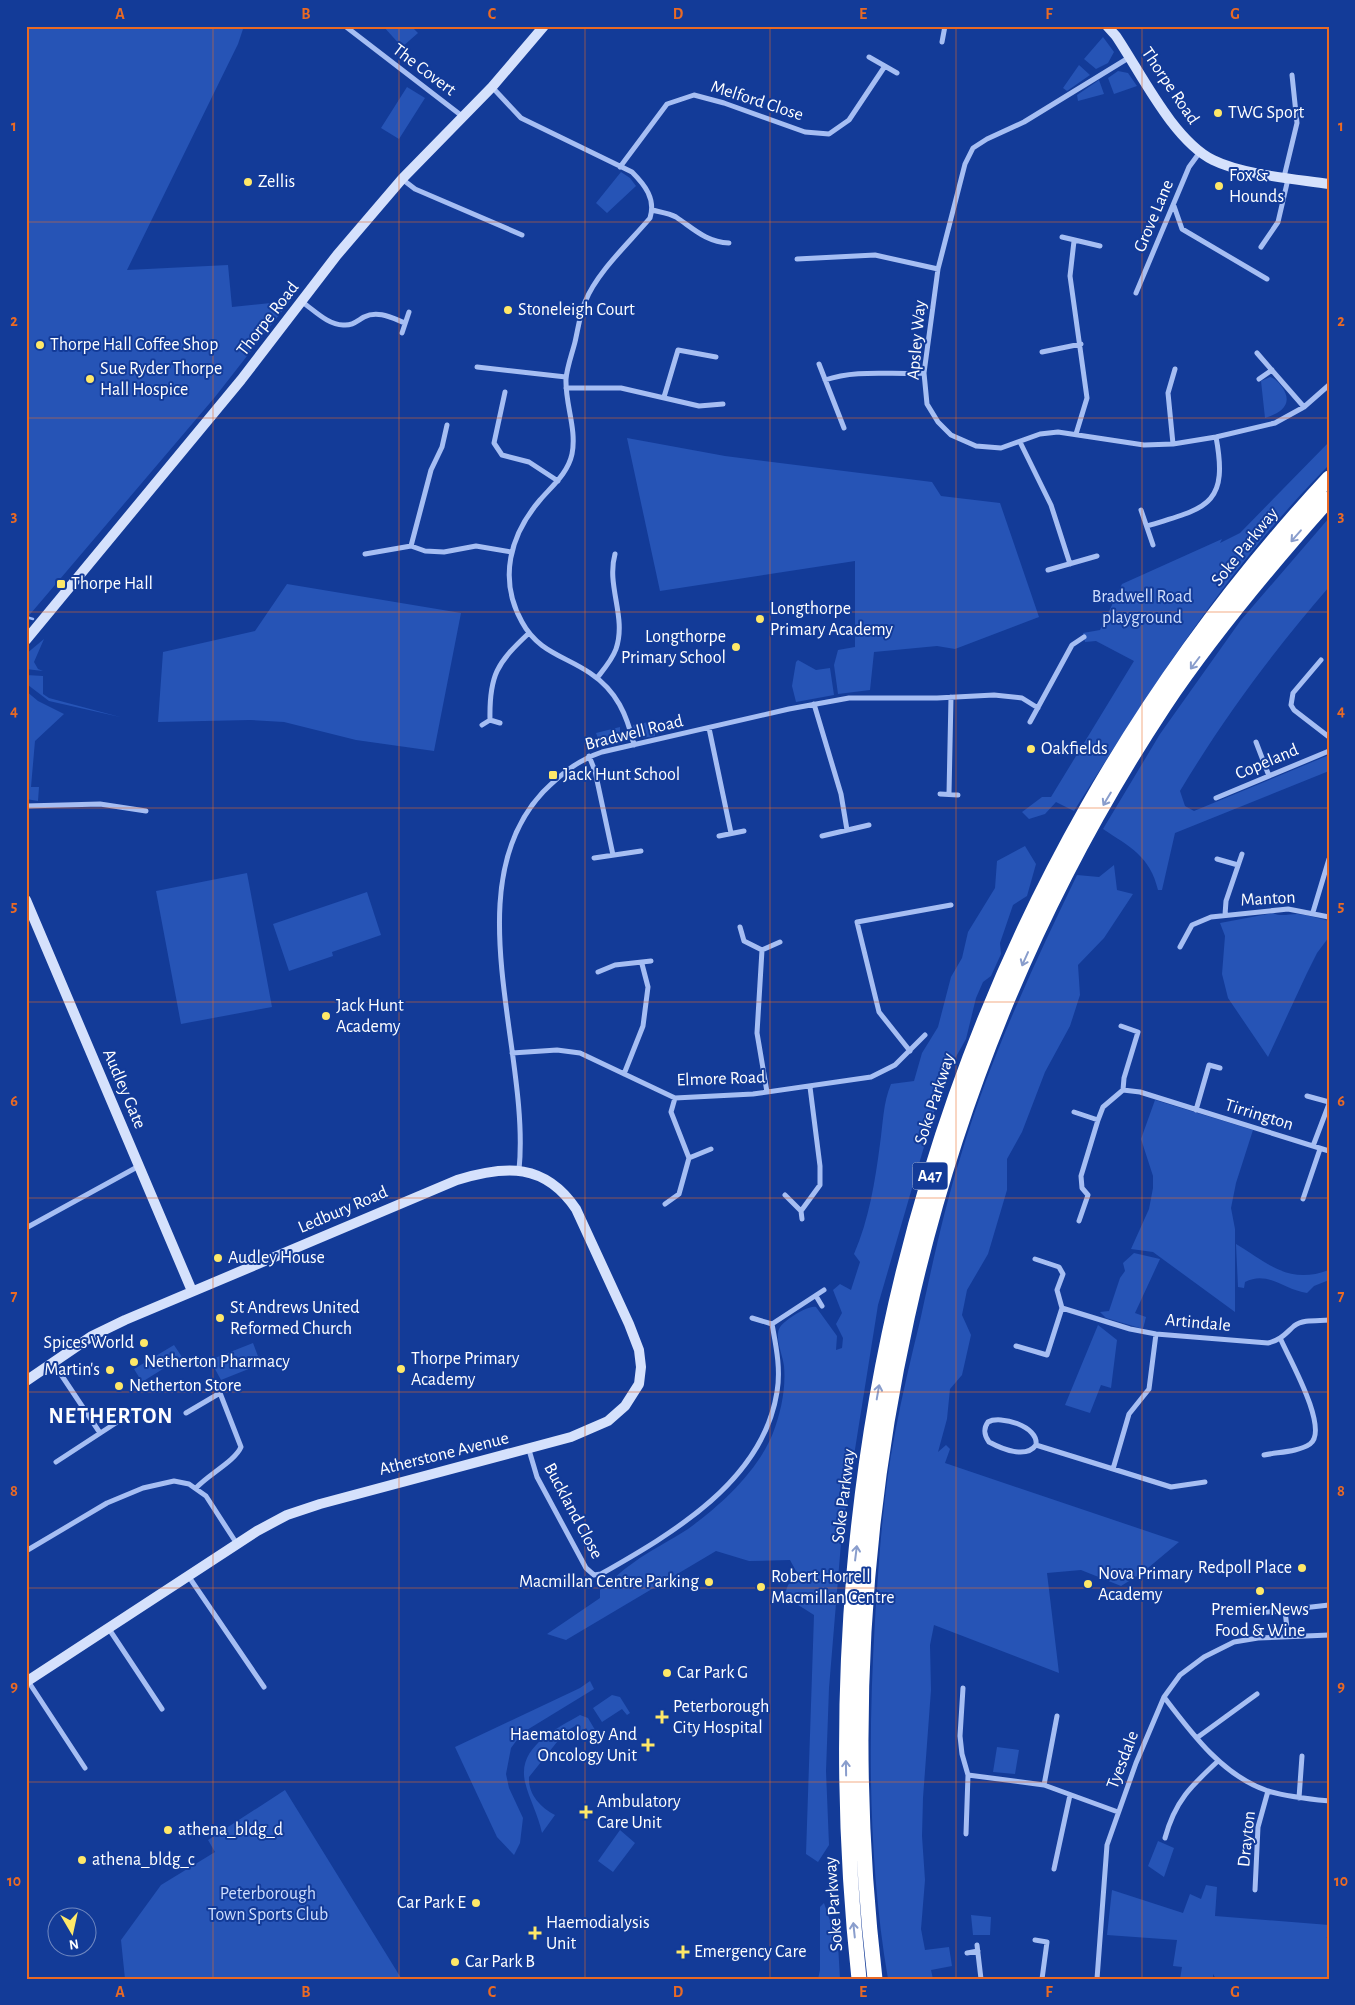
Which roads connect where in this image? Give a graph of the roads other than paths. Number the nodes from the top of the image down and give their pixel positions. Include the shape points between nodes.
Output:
1 (345, 26) edge
2 (544, 26) edge
3 (945, 26) edge
4 (1107, 26) edge
5 (942, 42) dead end
6 (869, 57) dead end
7 (1130, 57) junction
8 (885, 66) junction
9 (897, 73) dead end
10 (1292, 76) dead end
11 (492, 87) junction
12 (462, 116) junction
13 (1200, 151) junction
14 (620, 167) junction
15 (1286, 178) junction
16 (402, 179) junction
17 (1329, 184) edge
18 (1174, 206) junction
19 (652, 210) junction
20 (522, 235) dead end
21 (1062, 237) dead end
22 (1074, 241) junction
23 (729, 243) dead end
24 (1100, 246) dead end
25 (1261, 247) dead end
26 (797, 259) dead end
27 (938, 268) junction
28 (1267, 279) dead end
29 (1136, 293) dead end
30 (302, 302) junction
31 (410, 312) dead end
32 (406, 323) junction
33 (402, 333) dead end
34 (1081, 344) junction
35 (1042, 352) dead end
36 (1257, 353) dead end
37 (716, 357) dead end
38 (819, 364) dead end
39 (477, 367) dead end
40 (1175, 368) dead end
41 (1272, 370) junction
42 (924, 373) junction
43 (566, 377) junction
44 (1260, 379) dead end
45 (825, 380) junction
46 (1329, 385) edge
47 (566, 388) junction
48 (505, 392) dead end
49 (664, 398) junction
50 (723, 404) dead end
51 (1304, 407) junction
52 (447, 425) dead end
53 (844, 428) dead end
54 (1076, 434) junction
55 (1216, 437) junction
56 (1020, 442) junction
57 (1172, 444) junction
58 (1329, 478) edge
59 (558, 480) junction
60 (1329, 499) edge
61 (1141, 510) dead end
62 (1147, 526) junction
63 (1153, 545) dead end
64 (411, 546) junction
65 (511, 552) junction
66 (365, 554) dead end
67 (615, 554) dead end
68 (1097, 556) dead end
69 (1070, 564) junction
70 (1048, 570) dead end
71 (529, 633) junction
72 (1084, 637) dead end
73 (26, 640) edge
74 (1321, 660) dead end
75 (597, 678) junction
76 (951, 698) junction
77 (814, 704) junction
78 (1038, 708) junction
79 (490, 720) junction
80 (1030, 722) dead end
81 (500, 723) dead end
82 (482, 725) dead end
83 (709, 728) junction
84 (1329, 738) edge
85 (1256, 742) dead end
86 (634, 745) junction
87 (1329, 751) edge
88 (589, 756) junction
89 (1269, 776) junction
90 (940, 794) dead end
91 (950, 794) junction
92 (958, 794) dead end
93 (1216, 798) dead end
94 (26, 806) edge
95 (146, 811) dead end
96 (869, 825) dead end
97 (847, 830) junction
98 (744, 831) dead end
99 (731, 833) junction
100 (719, 836) dead end
101 (822, 836) dead end
102 (641, 851) dead end
103 (1242, 854) dead end
104 (613, 855) junction
105 (594, 858) dead end
106 (1218, 859) dead end
107 (1329, 860) edge
108 (1238, 865) junction
109 (26, 900) edge
110 (951, 905) dead end
111 (1312, 912) junction
112 (1225, 915) junction
113 (1329, 917) edge
114 (740, 926) dead end
115 (780, 942) dead end
116 (1180, 947) dead end
117 (762, 950) junction
118 (650, 961) dead end
119 (642, 964) junction
120 (598, 972) dead end
121 (1121, 1026) dead end
122 (925, 1035) dead end
123 (910, 1051) junction
124 (512, 1054) junction
125 (1220, 1068) dead end
126 (624, 1074) junction
127 (810, 1087) junction
128 (1123, 1090) junction
129 (767, 1092) junction
130 (1307, 1096) dead end
131 (675, 1098) junction
132 (1329, 1103) edge
133 (1196, 1110) junction
134 (1074, 1112) dead end
135 (1098, 1120) junction
136 (1313, 1146) junction
137 (711, 1149) dead end
138 (1320, 1149) junction
139 (1329, 1151) edge
140 (689, 1158) junction
141 (139, 1166) junction
142 (518, 1170) junction
143 (785, 1195) dead end
144 (1303, 1199) dead end
145 (665, 1204) dead end
146 (801, 1211) junction
147 (802, 1219) dead end
148 (1079, 1220) dead end
149 (26, 1228) edge
150 (1035, 1259) dead end
151 (824, 1290) dead end
152 (192, 1291) junction
153 (816, 1296) junction
154 (822, 1306) dead end
155 (1062, 1308) junction
156 (752, 1318) dead end
157 (1329, 1320) edge
158 (772, 1324) junction
159 (1156, 1334) junction
160 (1280, 1340) junction
161 (1016, 1346) dead end
162 (54, 1364) junction
163 (26, 1381) edge
164 (186, 1413) dead end
165 (128, 1415) dead end
166 (100, 1433) junction
167 (1036, 1445) junction
168 (529, 1450) junction
169 (1264, 1455) dead end
170 (56, 1462) dead end
171 (1113, 1469) junction
172 (1205, 1482) dead end
173 (196, 1488) junction
174 (237, 1544) junction
175 (26, 1550) edge
176 (189, 1577) junction
177 (1329, 1605) edge
178 (1285, 1610) junction
179 (1258, 1613) dead end
180 (109, 1629) junction
181 (1329, 1635) edge
182 (1288, 1636) junction
183 (27, 1682) edge
184 (264, 1687) dead end
185 (963, 1688) dead end
186 (1257, 1694) dead end
187 (1164, 1697) junction
188 (162, 1709) dead end
189 (1058, 1716) dead end
190 (1198, 1738) junction
191 (1302, 1756) dead end
192 (1218, 1761) junction
193 (85, 1768) dead end
194 (968, 1775) junction
195 (1044, 1785) junction
196 (1268, 1791) junction
197 (1070, 1795) junction
198 (1299, 1798) junction
199 (1329, 1801) edge
200 (1118, 1812) junction
201 (966, 1834) dead end
202 (1165, 1838) dead end
203 (1054, 1869) dead end
204 (1255, 1890) dead end
205 (1034, 1940) dead end
206 (977, 1945) dead end
207 (978, 1951) junction
208 (967, 1953) dead end
209 (859, 1979) edge
210 (875, 1979) edge
211 (981, 1979) edge
212 (1042, 1979) edge
213 (1097, 1979) edge

1 - 12 street, The Covert
2 - 11 street, Thorpe Road
3 - 5 street
4 - 7 street, Thorpe Road
6 - 8 street
7 - 13 street, Thorpe Road via 1173,125
7 - 27 street, Apsley Way via 1024,122 973,148 965,164
8 - 9 street
8 - 14 street, Melford Close via 849,120 829,134 805,132 694,95 667,104
10 - 15 street via 1297,123
11 - 12 street, Thorpe Road
11 - 14 street via 521,118
12 - 16 street, Thorpe Road
13 - 15 street, Thorpe Road via 1237,168
13 - 18 street, Grove Lane via 1189,167
14 - 19 street via 632,172 646,187
15 - 17 street, Thorpe Road
15 - 25 street via 1278,222
16 - 20 street via 415,189
16 - 30 street, Thorpe Road
18 - 28 street via 1182,228
18 - 29 street, Grove Lane
19 - 23 street via 674,216 715,242
19 - 43 street via 650,218 598,279 585,302
21 - 22 street
22 - 24 street
22 - 34 street via 1070,276
26 - 27 street via 875,256
27 - 42 street, Apsley Way
30 - 32 street via 332,323 343,326 373,314 384,314
30 - 73 street, Thorpe Road
31 - 32 street
32 - 33 street
34 - 35 street
34 - 54 street via 1087,398
36 - 41 street
37 - 49 street via 678,350
38 - 45 street
39 - 43 street
40 - 57 street via 1168,393
41 - 44 street
41 - 51 street
42 - 45 street via 856,373
42 - 56 street, Apsley Way via 928,404 938,422 951,435 976,446 1001,448
43 - 47 street
45 - 53 street
46 - 51 street, Apsley Way
47 - 49 street via 622,388
47 - 59 street via 573,442 569,462
48 - 59 street via 494,443 502,455 529,462
49 - 50 street via 699,406
51 - 55 street, Apsley Way via 1275,423
52 - 64 street
54 - 56 street, Apsley Way via 1040,434
54 - 57 street, Apsley Way via 1144,445
55 - 57 street, Apsley Way
55 - 62 street via 1220,482 1209,502 1193,511
56 - 69 street via 1051,505
209 -> 58 highway, Soke Parkway / A47 via 853,1924 845,1737 854,1566 868,1450 888,1342 909,1246 952,1104 976,1036 1026,924 1112,764 1184,654 1262,553
59 - 65 street via 519,528
60 -> 210 highway, Soke Parkway / A47 via 1246,596 1192,667 1105,803 1064,876 1016,979 990,1040 952,1148 922,1252 899,1352 868,1566 860,1772 865,1893
61 - 62 street
62 - 63 street
64 - 65 street via 444,552 476,546
64 - 66 street
65 - 71 street via 511,592
67 - 75 street via 611,568 620,625 618,640 615,651
68 - 69 street
69 - 70 street
71 - 75 street via 559,658
71 - 79 street via 500,664 493,679 489,694
72 - 78 street via 1072,645
74 - 84 street via 1294,693 1291,705
75 - 86 street via 625,711
76 - 77 street, Bradwell Road via 858,698
76 - 78 street, Bradwell Road via 1006,696 1022,698
76 - 91 street
77 - 83 street, Bradwell Road
77 - 97 street via 841,794
78 - 80 street
79 - 81 street
79 - 82 street
83 - 86 street, Bradwell Road
83 - 99 street
85 - 89 street
86 - 88 street, Bradwell Road
87 - 89 street, Copeland
88 - 104 street
88 - 124 street, Bradwell Road via 569,768 534,802 514,834 505,860 500,935
89 - 93 street, Copeland
90 - 91 street
91 - 92 street
94 - 95 street via 100,804
96 - 97 street
97 - 101 street
98 - 99 street
99 - 100 street
102 - 104 street
103 - 108 street, Manton
104 - 105 street
106 - 108 street, Manton
107 - 111 street, Manton
108 - 112 street, Manton via 1226,901
109 - 141 street, Audley Gate
110 - 123 street via 857,922 879,1012
111 - 112 street, Manton via 1288,909
111 - 113 street, Manton
112 - 116 street, Manton via 1192,925
114 - 117 street via 744,941
115 - 117 street
117 - 129 street via 756,1033
118 - 119 street
119 - 120 street via 615,965
119 - 126 street via 648,987 643,1026
121 - 128 street via 1138,1032
122 - 123 street, Elmore Road
123 - 127 street, Elmore Road via 895,1065 871,1077
124 - 126 street, Elmore Road via 557,1050 580,1053
124 - 142 street, Bradwell Road via 521,1145
125 - 133 street via 1209,1065
126 - 131 street, Elmore Road
127 - 129 street, Elmore Road
127 - 146 street via 820,1185
128 - 133 street, Tirrington via 1140,1092
128 - 135 street via 1103,1107
129 - 131 street, Elmore Road
130 - 132 street, Tirrington
131 - 140 street via 671,1112
132 - 136 street, Tirrington
133 - 136 street, Tirrington
134 - 135 street
135 - 148 street via 1082,1176 1082,1188 1088,1195
136 - 138 street, Tirrington
137 - 140 street
138 - 139 street, Tirrington
138 - 144 street
140 - 145 street via 679,1194
141 - 149 street
141 - 152 street, Audley Gate
142 - 152 street, Ledbury Road via 485,1172 457,1180
142 - 168 street, Atherstone Avenue via 552,1182 576,1209 629,1324 639,1350 641,1367 635,1392 619,1414 590,1430
143 - 146 street
146 - 147 street
150 - 155 street via 1059,1267 1063,1274 1058,1290
151 - 153 street
152 - 162 street, Ledbury Road via 92,1336
153 - 154 street
153 - 158 street
155 - 159 street, Artindale
155 - 161 street via 1047,1355
156 - 158 street
157 - 160 street via 1303,1322
158 - 168 street, Buckland Close via 778,1360 778,1391 770,1421 756,1447 719,1493 665,1537 602,1574 594,1575 586,1568 536,1477
159 - 160 street, Artindale via 1268,1343
159 - 171 street via 1149,1389 1129,1414
160 - 169 street via 1310,1405 1316,1423 1315,1436 1304,1447
162 - 163 street, Ledbury Road
162 - 166 street
164 - 173 street via 220,1393 241,1447 238,1455 207,1476
165 - 166 street
166 - 170 street
167 - 167 street via 1033,1450 1022,1453 993,1445 986,1438 985,1426 998,1418 1029,1428 1035,1435
167 - 171 street
168 - 174 street, Atherstone Avenue via 314,1505 274,1521
171 - 172 street via 1171,1487
173 - 174 street via 206,1496
173 - 175 street via 174,1481 144,1488 107,1503
174 - 176 street, Atherstone Avenue
176 - 180 street, Atherstone Avenue
176 - 184 street
177 - 178 street
178 - 179 street
178 - 182 street
180 - 183 street, Atherstone Avenue
180 - 188 street
181 - 182 street, Tyesdale
182 - 187 street, Tyesdale via 1234,1642 1204,1656 1180,1675
183 - 193 street
185 - 194 street via 960,1736
186 - 190 street
187 - 190 street, Drayton
187 - 200 street, Tyesdale
189 - 195 street
190 - 192 street, Drayton
191 - 198 street
192 - 196 street, Drayton
192 - 202 street via 1190,1786 1177,1807
194 - 195 street
194 - 201 street
195 - 197 street
196 - 198 street, Drayton
196 - 204 street, Drayton via 1258,1827
197 - 200 street
197 - 203 street
198 - 199 street, Drayton
200 - 213 street, Tyesdale via 1108,1845
205 - 212 street via 1046,1942
206 - 207 street
207 - 208 street
207 - 211 street

